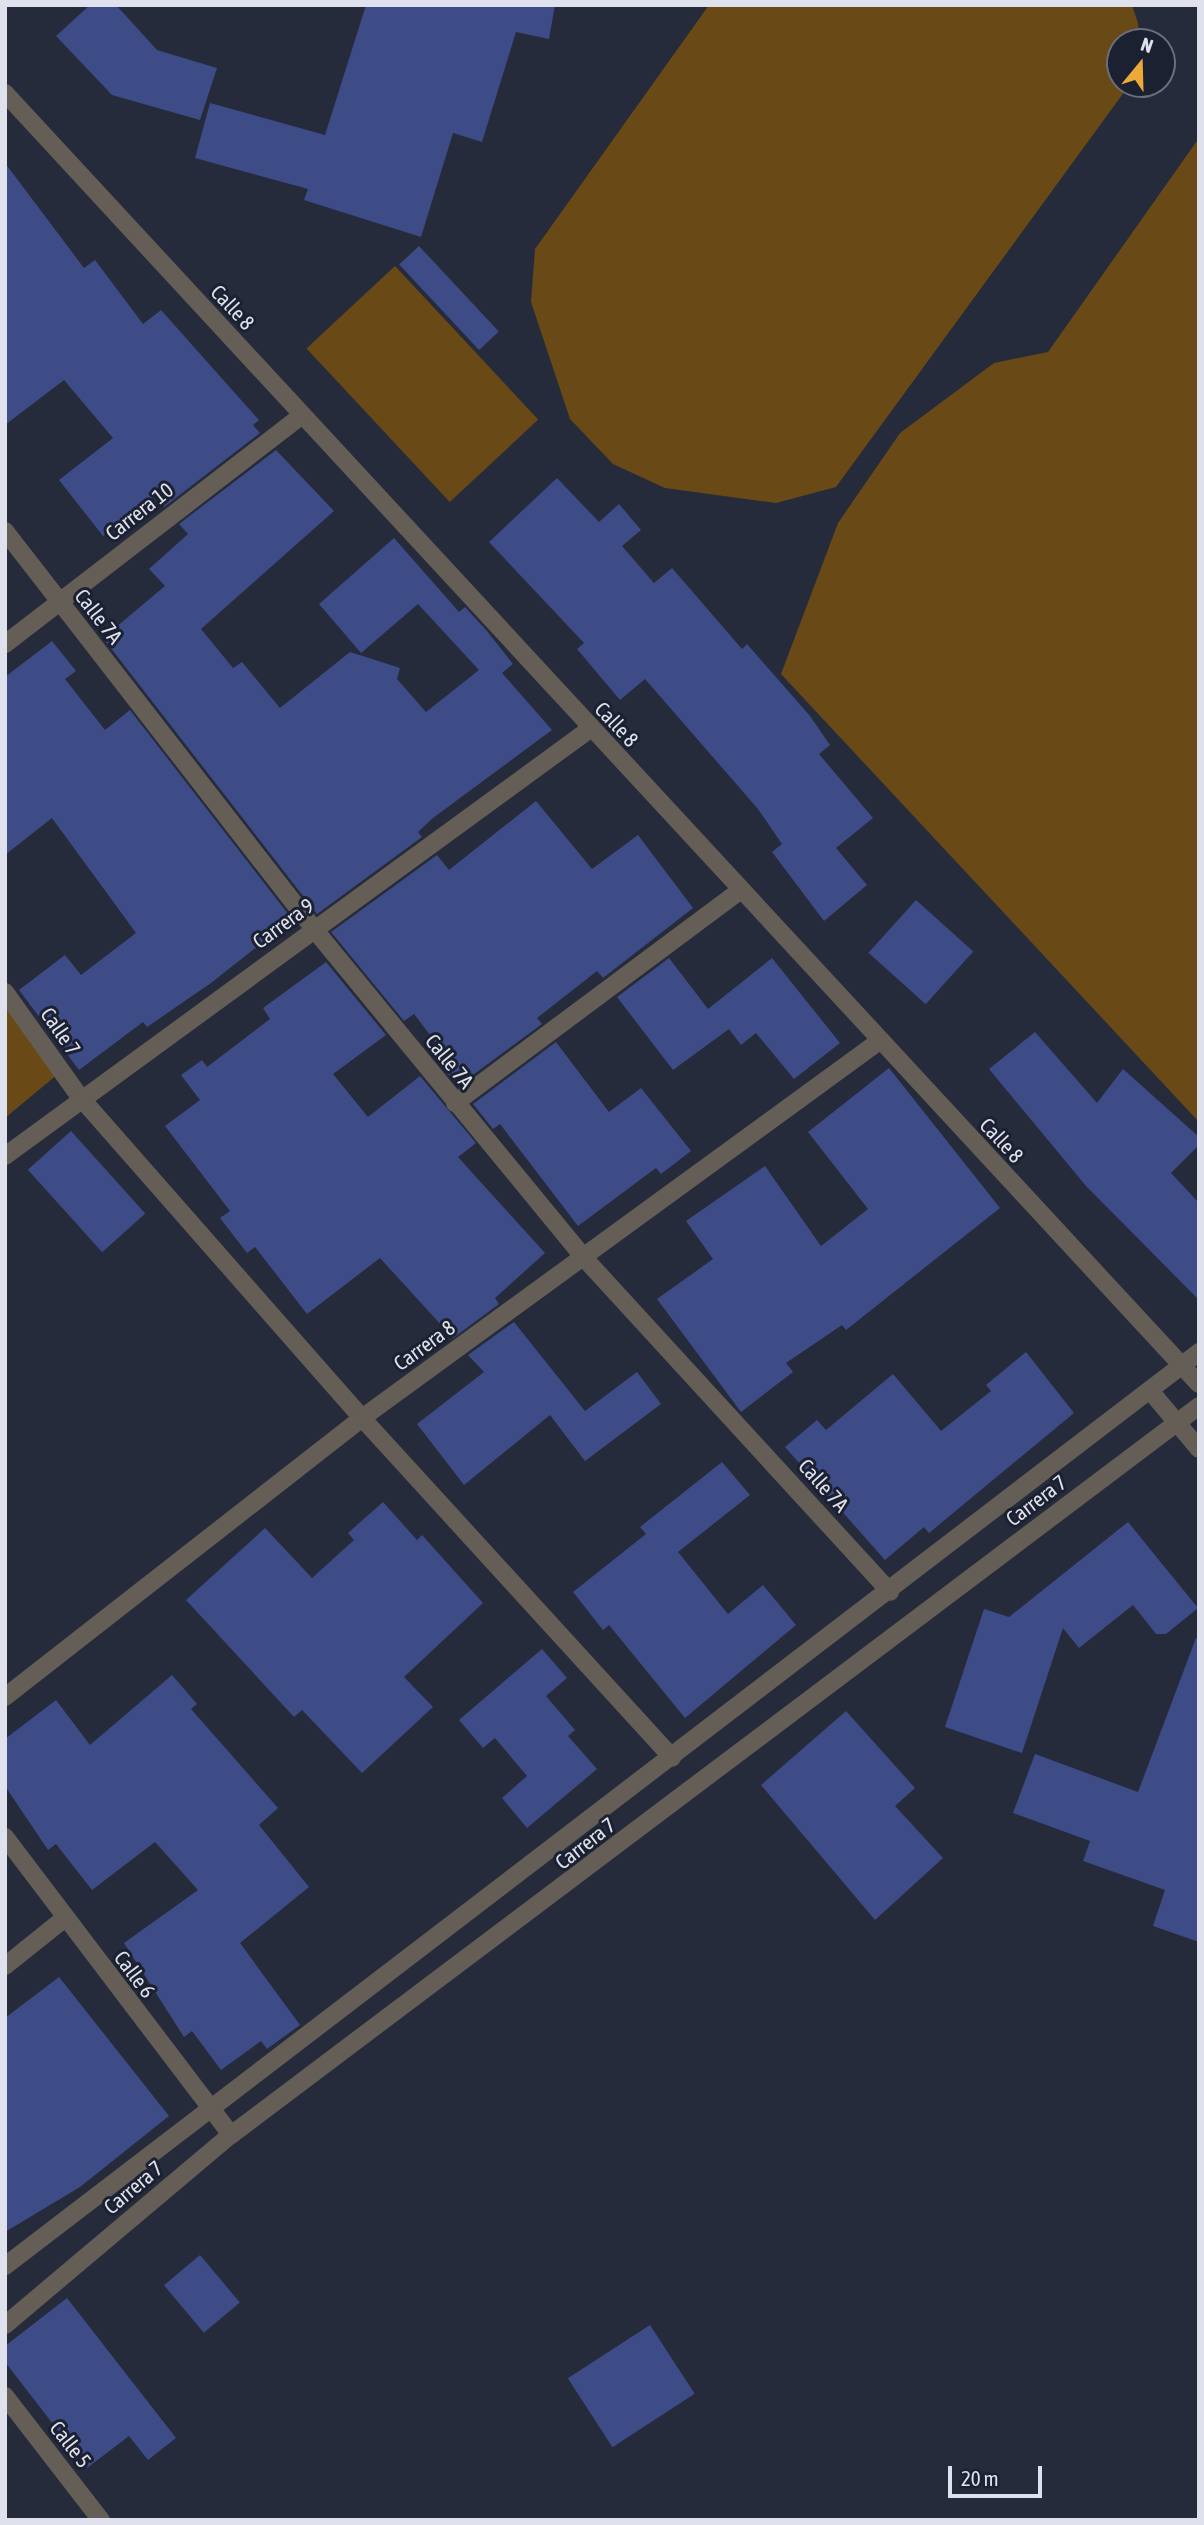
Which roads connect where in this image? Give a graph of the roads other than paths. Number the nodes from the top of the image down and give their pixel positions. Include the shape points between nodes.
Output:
1 (5, 93) edge
2 (302, 415) junction
3 (5, 531) edge
4 (60, 602) junction
5 (5, 644) edge
6 (590, 729) junction
7 (740, 891) junction
8 (314, 929) junction
9 (5, 992) edge
10 (878, 1042) junction
11 (80, 1097) junction
12 (455, 1103) junction
13 (5, 1156) edge
14 (586, 1260) junction
15 (1199, 1352) edge
16 (1183, 1363) junction
17 (1199, 1384) edge
18 (1152, 1393) junction
19 (1199, 1406) edge
20 (362, 1419) junction
21 (1176, 1423) junction
22 (1199, 1448) edge
23 (890, 1592) junction
24 (5, 1697) edge
25 (673, 1758) junction
26 (5, 1837) edge
27 (65, 1919) junction
28 (5, 1966) edge
29 (208, 2111) junction
30 (231, 2135) junction
31 (5, 2266) edge
32 (5, 2325) edge
33 (5, 2396) edge
34 (101, 2520) edge

1 - 2 street, Calle 8
2 - 4 street, Carrera 10
2 - 6 street, Calle 8
3 - 4 street, Calle 7A
4 - 5 street, Carrera 10
4 - 8 street, Calle 7A
6 - 7 street, Calle 8
6 - 8 street, Carrera 9
7 - 10 street, Calle 8
7 - 12 street
8 - 11 street, Carrera 9
8 - 12 street, Calle 7A
9 - 11 street, Calle 7
10 - 14 street, Carrera 8
10 - 16 street, Calle 8
11 - 13 street, Carrera 9
11 - 20 street, Calle 7
12 - 14 street, Calle 7A
14 - 20 street, Carrera 8 via 565,1269
14 - 23 street, Calle 7A
15 - 16 street, Carrera 7
16 - 17 street, Calle 8
16 - 18 street, Carrera 7
18 - 21 street
18 - 23 street, Carrera 7
19 - 21 street, Carrera 7
20 - 24 street, Carrera 8
20 - 25 street, Calle 7
21 - 22 street
21 - 30 street, Carrera 7
23 - 25 street, Carrera 7
25 - 29 street, Carrera 7
26 - 27 street, Calle 6
27 - 28 street
27 - 29 street, Calle 6
29 - 30 street, Calle 6
29 - 31 street, Carrera 7
30 - 32 street, Carrera 7
33 - 34 street, Calle 5

